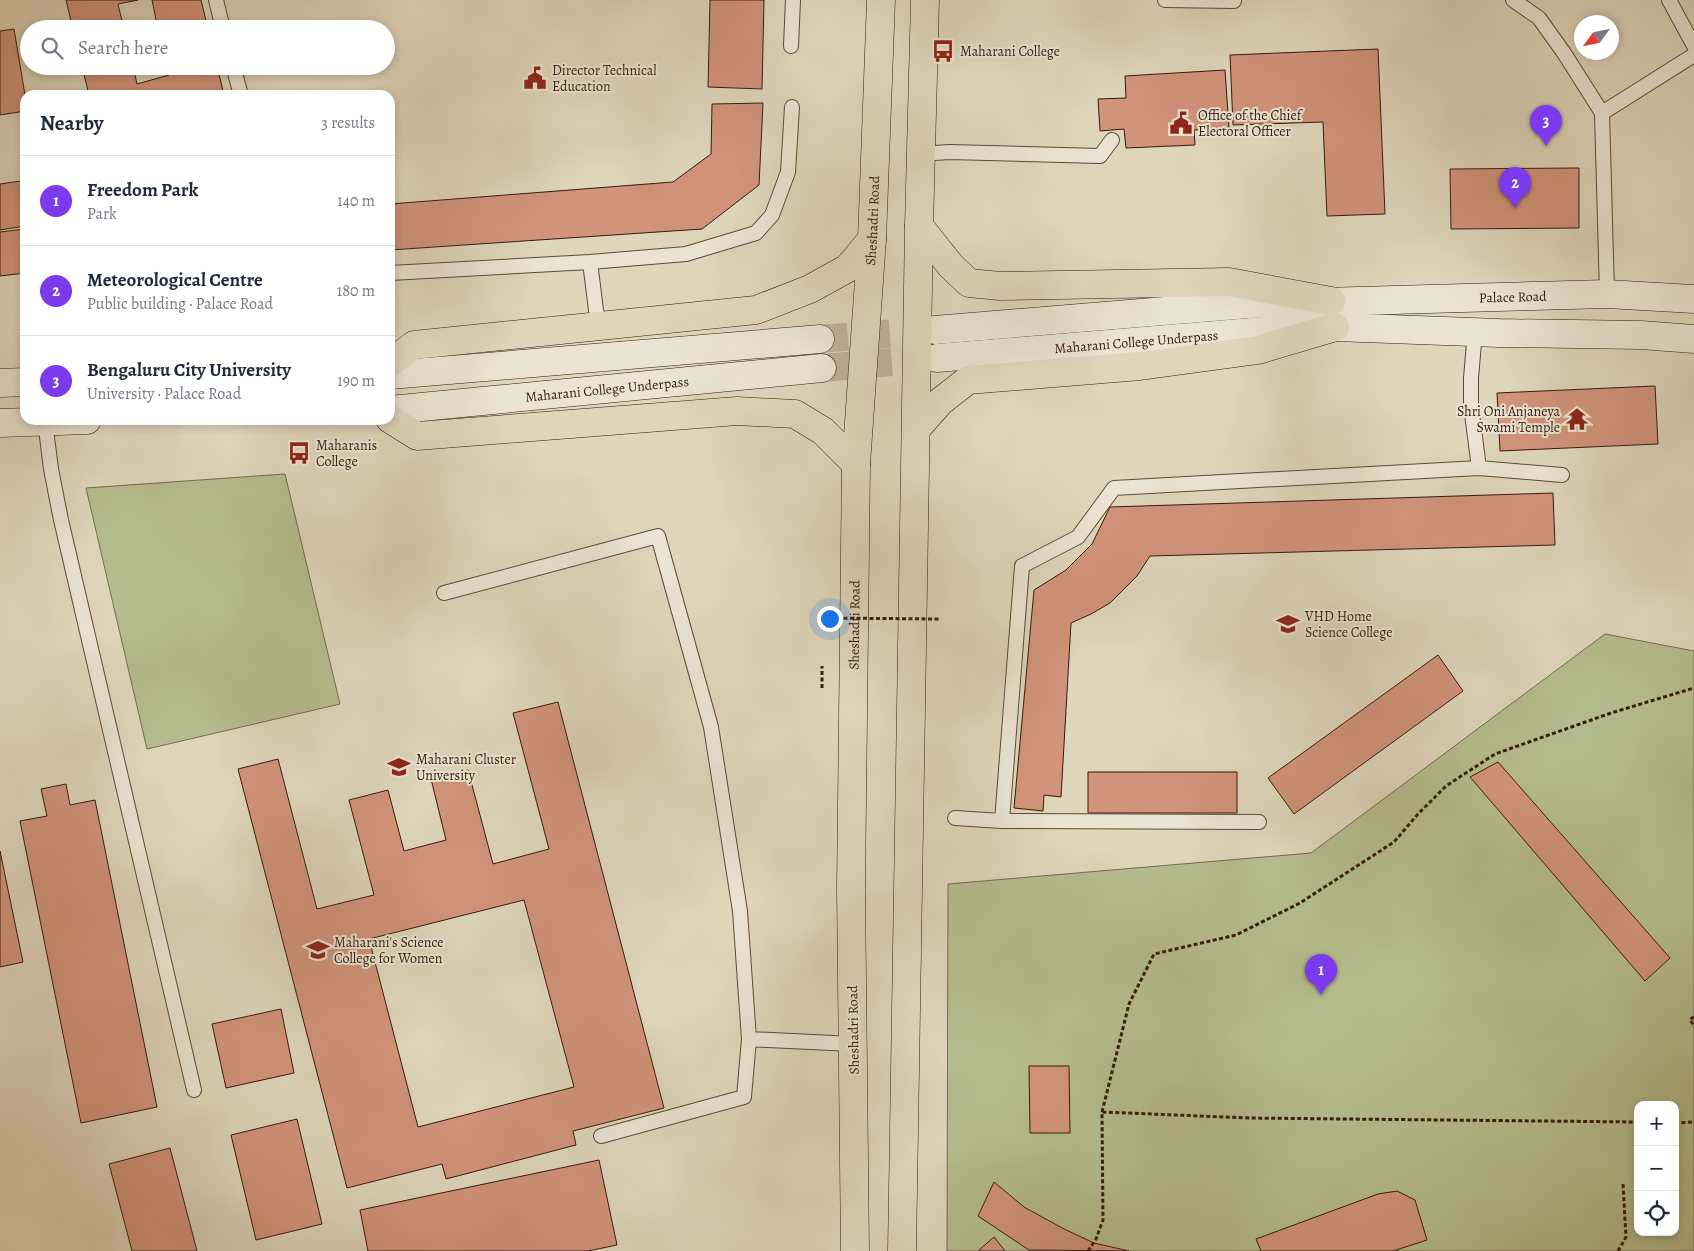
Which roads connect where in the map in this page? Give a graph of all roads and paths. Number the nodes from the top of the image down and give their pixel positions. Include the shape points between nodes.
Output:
1 (216, 0) edge
2 (793, 0) edge
3 (881, 0) edge
4 (925, 0) edge
5 (1165, 0) edge
6 (1513, 0) edge
7 (1669, 0) edge
8 (1234, 2) dead end
9 (221, 20) edge
10 (791, 46) dead end
11 (1694, 46) edge
12 (1694, 55) edge
13 (235, 75) edge
14 (240, 90) edge
15 (792, 107) dead end
16 (1602, 113) junction
17 (1112, 140) dead end
18 (921, 154) junction
19 (919, 226) junction
20 (872, 240) junction
21 (590, 262) junction
22 (395, 273) edge
23 (1607, 294) junction
24 (1694, 299) edge
25 (1333, 314) junction
26 (600, 326) junction
27 (935, 330) tunnel mouth
28 (1475, 331) junction
29 (820, 339) tunnel mouth
30 (1694, 339) edge
31 (937, 358) tunnel mouth
32 (395, 359) edge
33 (822, 368) tunnel mouth
34 (395, 375) edge
35 (20, 382) edge
36 (0, 383) edge
37 (395, 410) edge
38 (20, 422) edge
39 (395, 422) edge
40 (0, 423) edge
41 (46, 425) edge
42 (916, 429) junction
43 (856, 464) junction
44 (1479, 468) junction
45 (1562, 475) dead end
46 (444, 593) dead end
47 (824, 618) dead end
48 (939, 619) dead end
49 (1694, 688) edge
50 (955, 818) dead end
51 (1002, 821) junction
52 (1259, 822) dead end
53 (1694, 1016) edge
54 (1694, 1027) edge
55 (749, 1039) junction
56 (853, 1044) junction
57 (194, 1090) dead end
58 (1102, 1112) junction
59 (1634, 1122) edge
60 (1694, 1122) edge
61 (1679, 1123) edge
62 (601, 1136) dead end
63 (1623, 1184) dead end
64 (856, 1251) edge
65 (902, 1251) edge
66 (1088, 1251) edge
67 (1618, 1251) edge

1 - 9 lane
2 - 10 lane
3 - 20 main road, Sheshadri Road
4 - 18 main road
5 - 8 lane
6 - 16 lane via 1538,18
7 - 11 lane
12 - 16 lane
13 - 14 lane
15 - 21 lane via 788,172 772,215 756,233 686,254
16 - 23 lane
17 - 18 lane via 1100,156
18 - 19 main road
19 - 25 main road via 969,284 1229,282
19 - 42 main road
20 - 26 main road via 848,268 810,289 756,310
20 - 43 main road, Sheshadri Road
21 - 22 lane
21 - 26 lane
23 - 24 main road, Palace Road
23 - 25 main road, Palace Road
25 - 27 main road, Maharani College Underpass via 1249,304
25 - 28 main road
25 - 31 main road, Maharani College Underpass via 1264,330
25 - 42 main road via 1258,350 1140,366 968,380 941,401
26 - 32 main road via 414,345
28 - 30 main road
28 - 44 lane via 1471,406
29 - 34 main road
33 - 37 main road, Maharani College Underpass
35 - 36 main road
38 - 40 main road
39 - 43 main road via 417,436 737,411 795,414 823,431
41 - 57 lane via 61,520
42 - 65 main road
43 - 56 main road, Sheshadri Road
44 - 45 lane
44 - 51 lane via 1114,488 1078,536 1022,566
46 - 55 lane via 658,536 711,727 740,911
47 - 48 path, bridge
49 - 58 path via 1495,754 1446,786 1394,842 1300,903 1236,935 1154,954 1129,1004
50 - 51 lane
51 - 52 lane
53 - 54 path via 1690,1019
55 - 56 lane
55 - 62 lane via 744,1097
56 - 64 main road, Sheshadri Road
58 - 59 path via 1249,1118
58 - 66 path via 1103,1220
60 - 61 path
63 - 67 path via 1626,1237

